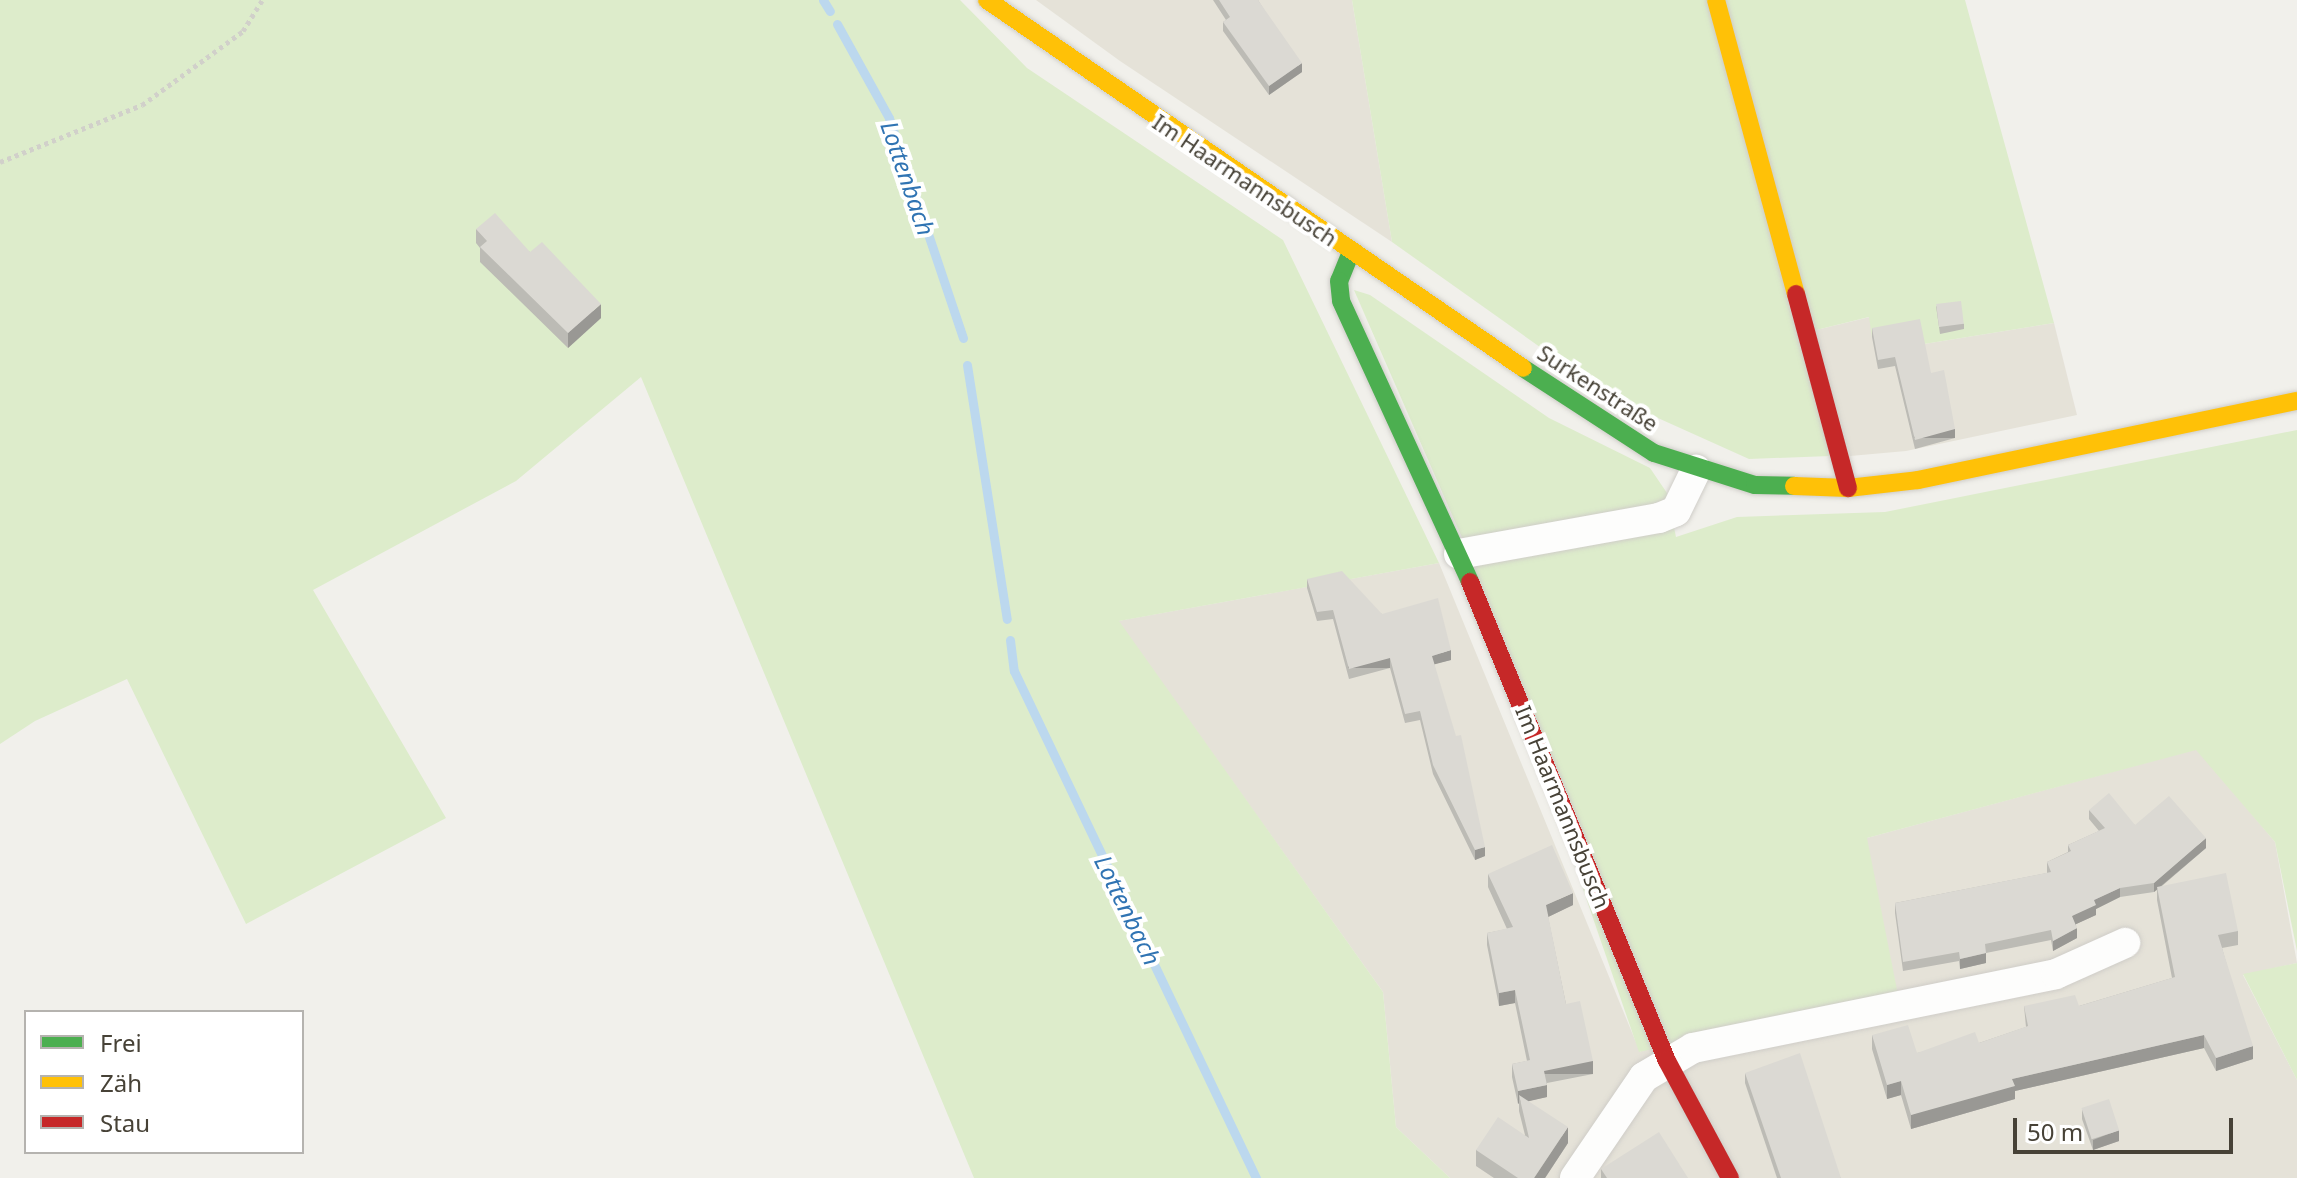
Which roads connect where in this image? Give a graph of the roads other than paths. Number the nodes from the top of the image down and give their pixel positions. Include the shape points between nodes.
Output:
1 (987, 0) edge
2 (1716, 0) edge
3 (1351, 252) junction
4 (2297, 401) edge
5 (1696, 470) junction
6 (1848, 488) junction
7 (1459, 554) junction
8 (2125, 943) dead end
9 (1667, 1061) junction
10 (1575, 1178) edge
11 (1730, 1178) edge

1 - 3 street, Im Haarmannsbusch
2 - 6 street
3 - 5 street, Surkenstraße via 1599,420 1654,453
3 - 7 street, Im Haarmannsbusch via 1339,281 1341,301 1412,464
4 - 6 street, Surkenstraße via 1918,480
5 - 6 street, Surkenstraße via 1755,485
5 - 7 street via 1676,511 1659,518
7 - 9 street, Im Haarmannsbusch
8 - 9 street via 2056,974 1693,1048
9 - 10 street via 1644,1077
9 - 11 street, Im Haarmannsbusch

